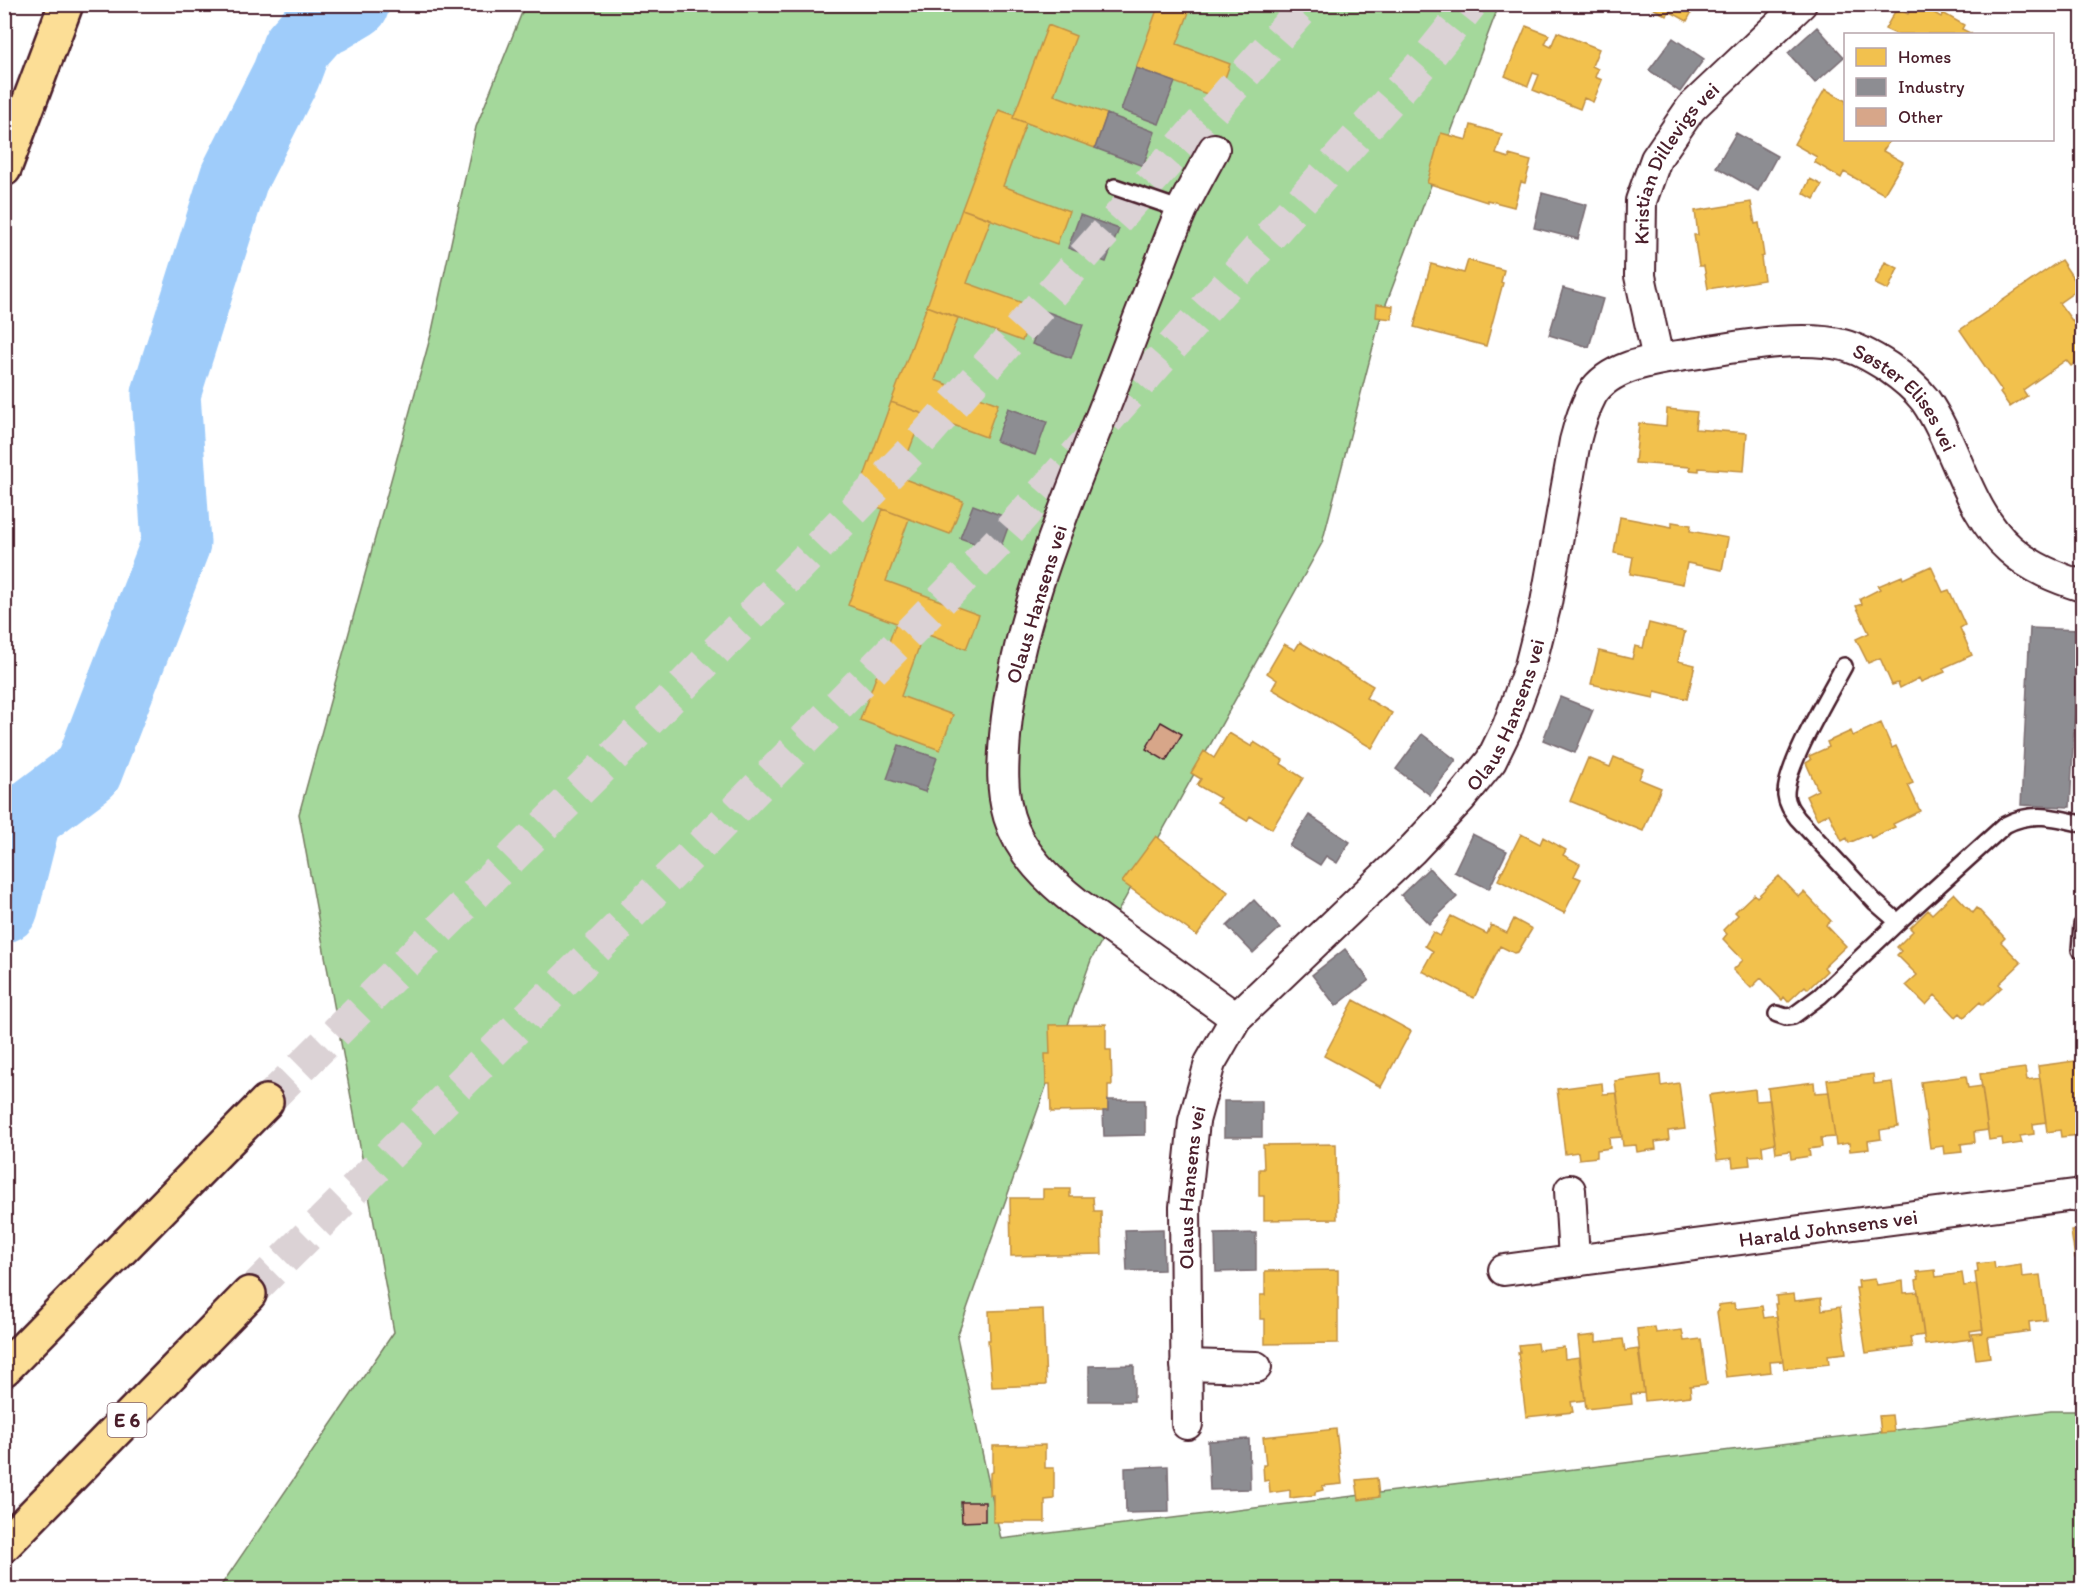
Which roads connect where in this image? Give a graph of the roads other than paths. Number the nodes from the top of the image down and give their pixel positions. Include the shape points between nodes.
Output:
1 (66, 4) edge
2 (1801, 4) edge
3 (1214, 149) dead end
4 (4, 169) edge
5 (1115, 187) dead end
6 (1182, 210) junction
7 (1658, 359) junction
8 (2082, 586) edge
9 (1844, 666) dead end
10 (2082, 824) edge
11 (1898, 922) junction
12 (2082, 925) edge
13 (2080, 950) dead end
14 (1777, 1014) dead end
15 (1236, 1018) junction
16 (266, 1102) tunnel mouth
17 (1570, 1190) dead end
18 (2082, 1194) edge
19 (1574, 1260) junction
20 (1504, 1270) dead end
21 (249, 1294) tunnel mouth
22 (1186, 1365) junction
23 (1256, 1367) dead end
24 (4, 1369) edge
25 (1187, 1424) dead end
26 (4, 1545) edge

1 - 4 main road
2 - 7 street, Kristian Dillevigs vei via 1690,108 1656,159 1641,201 1640,276
3 - 6 street, Olaus Hansens vei
5 - 6 lane
6 - 15 street, Olaus Hansens vei via 1066,507 1028,617 1008,706 1004,791 1009,817 1021,844 1056,886
7 - 8 street, Søster Elises vei via 1798,340 1843,345 1872,356 1924,399 1972,496 2010,549 2042,571
7 - 15 street, Olaus Hansens vei via 1607,378 1593,392 1582,416 1530,666 1491,761 1411,851
9 - 11 lane via 1794,762 1786,797 1798,819
10 - 11 lane via 2031,816 2018,818 2005,825
11 - 14 lane via 1801,1012 1786,1017
12 - 13 lane
15 - 22 street, Olaus Hansens vei via 1210,1063 1194,1121 1185,1207
16 - 24 main road
17 - 19 street
18 - 19 street, Harald Johnsens vei
19 - 20 street, Harald Johnsens vei
21 - 26 main road, E 6
22 - 23 street
22 - 25 street, Olaus Hansens vei

